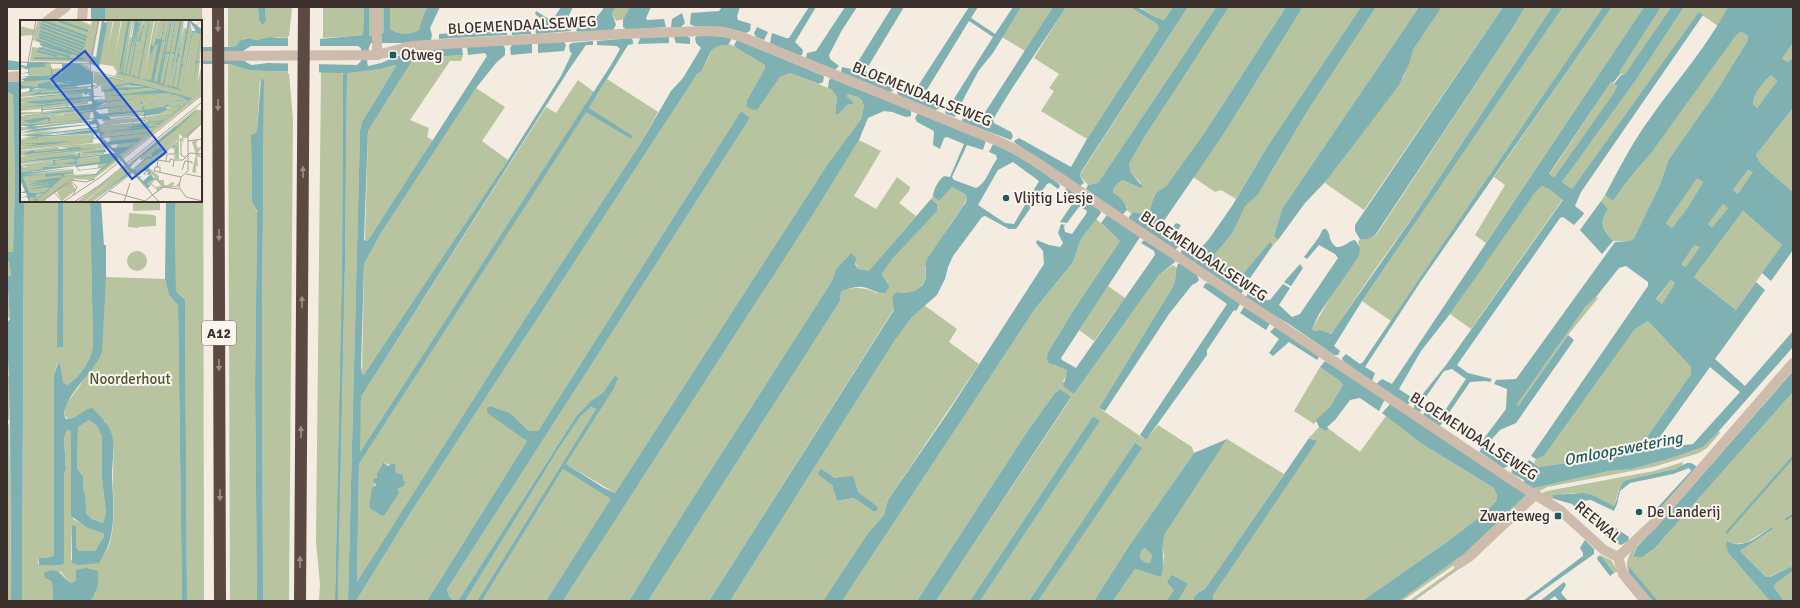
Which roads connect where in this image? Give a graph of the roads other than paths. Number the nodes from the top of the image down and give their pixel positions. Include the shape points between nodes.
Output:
1 (66, 7) edge
2 (83, 7) edge
3 (218, 7) edge
4 (304, 7) edge
5 (377, 7) edge
6 (48, 20) edge
7 (82, 20) edge
8 (369, 55) junction
9 (202, 56) edge
10 (20, 76) edge
11 (7, 77) edge
12 (1793, 363) edge
13 (1529, 491) junction
14 (1618, 557) junction
15 (1458, 564) dead end
16 (220, 601) edge
17 (300, 601) edge
18 (1645, 601) edge

1 - 6 street
2 - 7 street
3 -> 16 highway, A12
17 -> 4 highway
5 - 8 street
8 - 9 street, BLOEMENDAALSEWEG
8 - 13 street, BLOEMENDAALSEWEG via 412,46 620,34 705,31 724,32 742,37 1013,148
10 - 11 street
12 - 14 street via 1726,434 1654,523
13 - 14 street, REEWAL via 1560,510 1604,550
13 - 15 street via 1469,557
14 - 18 street, REEWAL via 1623,574

